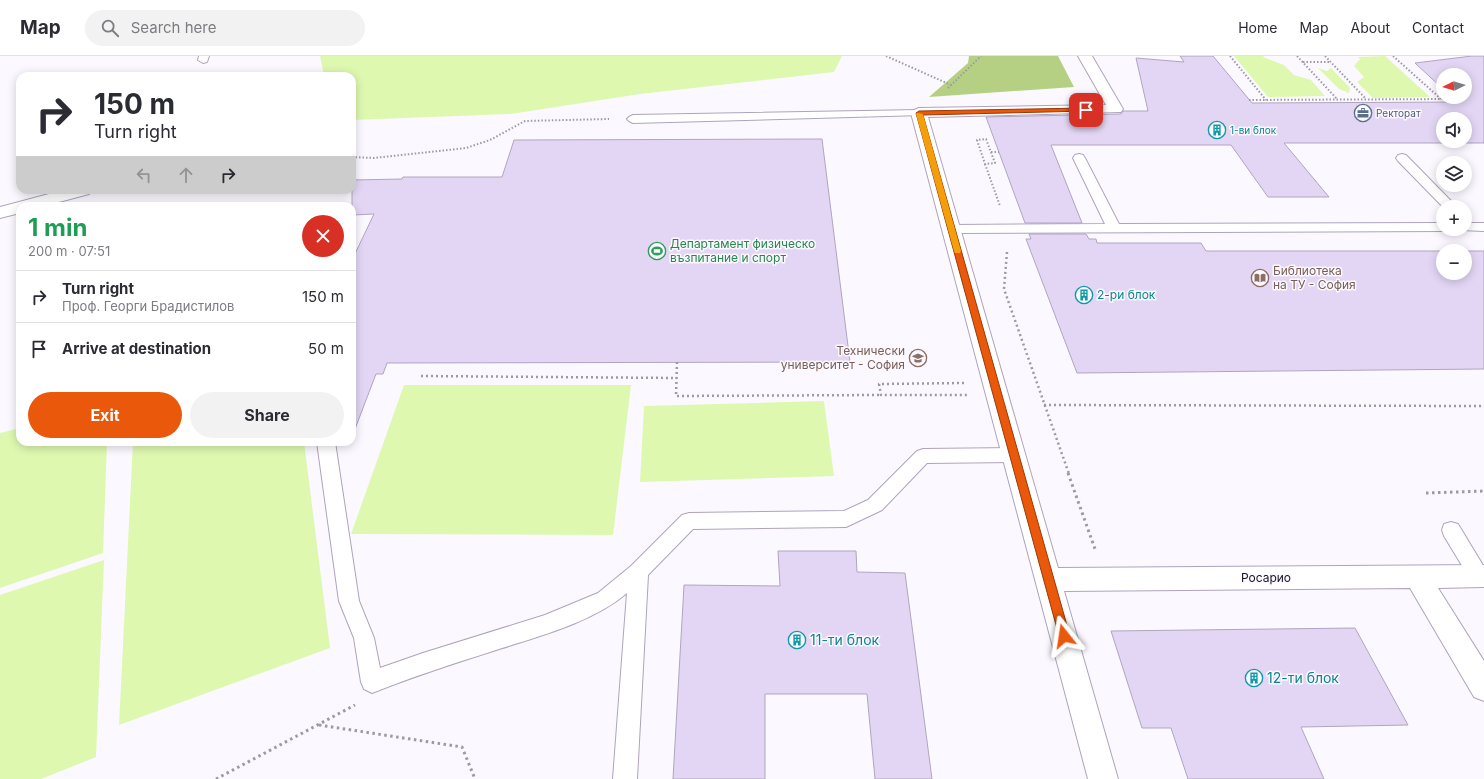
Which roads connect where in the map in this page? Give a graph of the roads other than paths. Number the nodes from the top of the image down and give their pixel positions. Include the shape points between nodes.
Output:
1 (1084, 56) edge
2 (919, 113) junction
3 (633, 119) road end
4 (1079, 158) dead end
5 (1402, 158) dead end
6 (68, 194) edge
7 (1443, 200) edge
8 (40, 202) edge
9 (16, 208) edge
10 (0, 213) edge
11 (1472, 226) edge
12 (1436, 227) edge
13 (1484, 227) edge
14 (952, 228) junction
15 (1114, 228) junction
16 (327, 446) edge
17 (1014, 455) junction
18 (1450, 530) dead end
19 (638, 572) junction
20 (1482, 576) edge
21 (1417, 577) junction
22 (1049, 580) junction
23 (1484, 687) edge
24 (625, 779) edge
25 (1103, 779) edge

1 - 2 street via 1116,109
2 - 3 lane
2 - 14 street
4 - 15 lane
5 - 7 lane
6 - 8 street
9 - 10 street
11 - 13 lane
12 - 15 lane
14 - 15 lane
14 - 17 street
16 - 19 lane via 349,601 364,638 372,682 423,663 548,624 605,599
17 - 19 lane via 923,456 875,505 846,519 689,521
17 - 22 street
18 - 20 lane
19 - 24 lane
20 - 21 street, Росарио
21 - 22 street, Росарио
21 - 23 street
22 - 25 street

